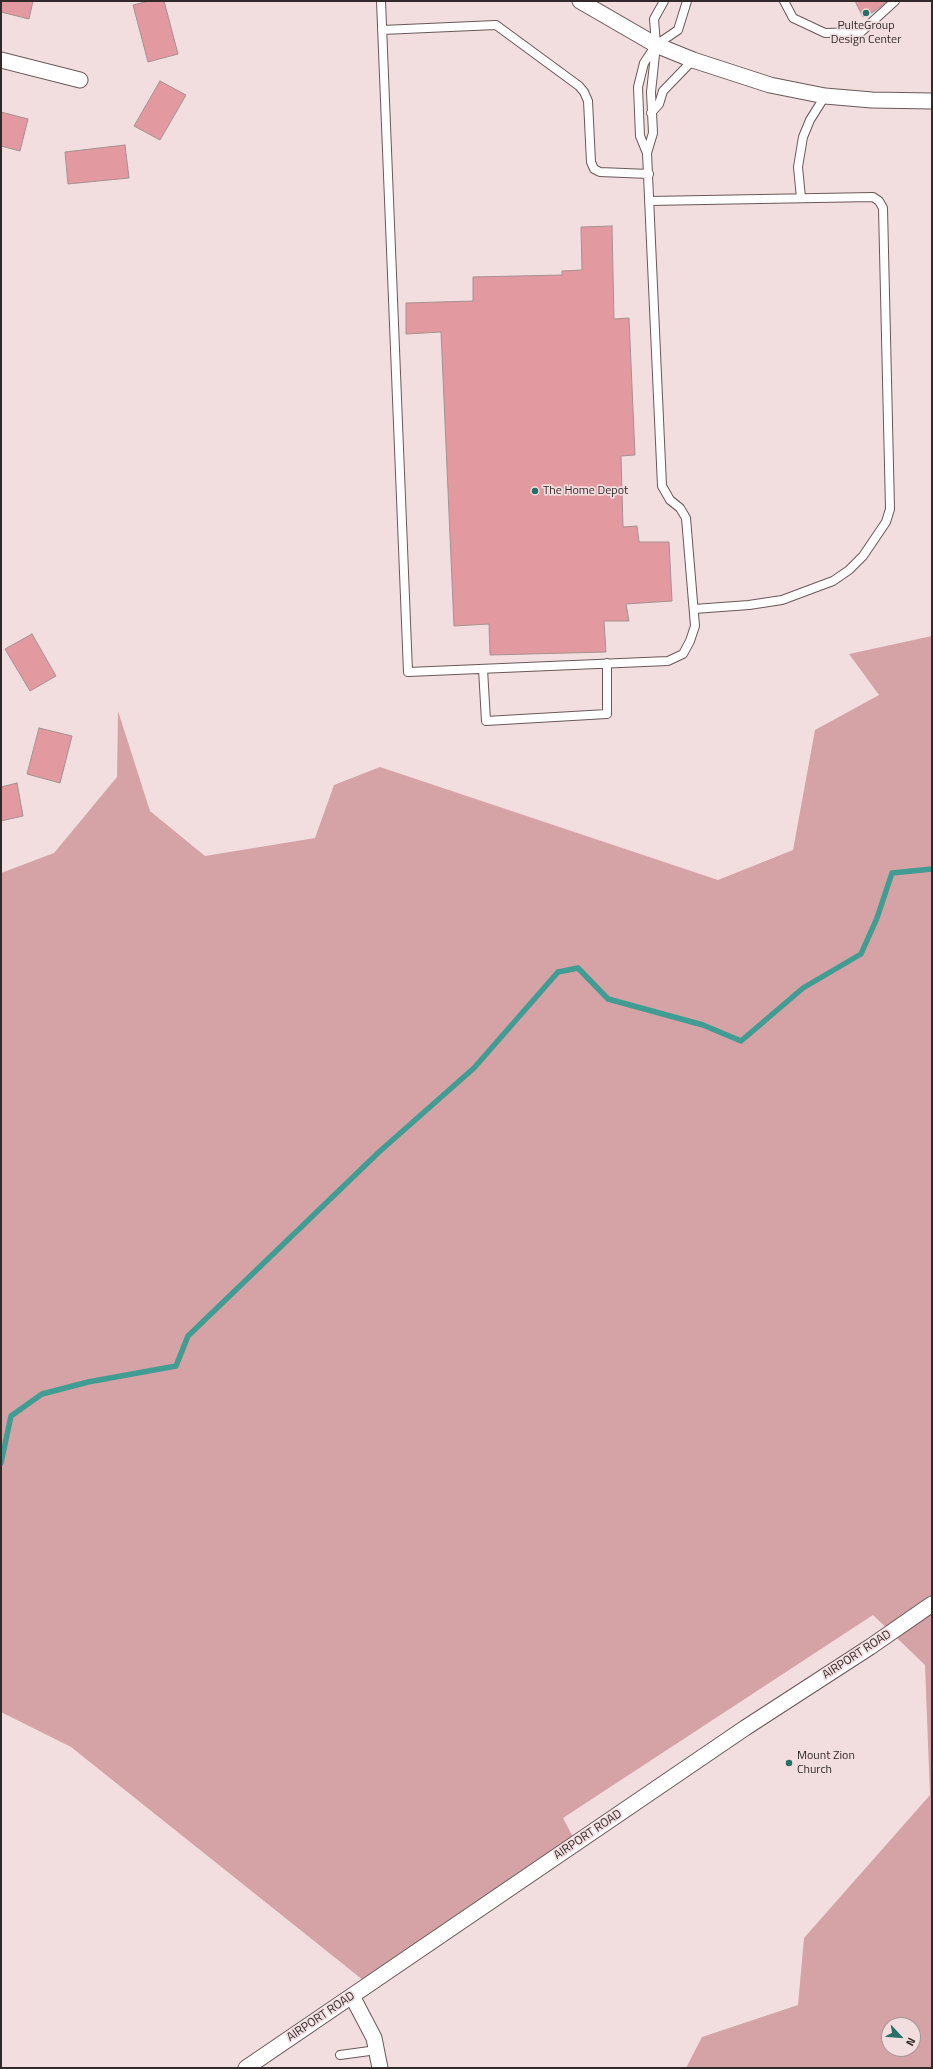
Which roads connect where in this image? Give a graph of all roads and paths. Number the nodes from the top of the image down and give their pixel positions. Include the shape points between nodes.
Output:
1 (381, 1) edge
2 (580, 1) edge
3 (664, 1) edge
4 (688, 1) edge
5 (784, 1) edge
6 (895, 1) edge
7 (382, 30) junction
8 (656, 45) junction
9 (1, 60) edge
10 (693, 60) junction
11 (80, 80) dead end
12 (825, 96) junction
13 (932, 101) edge
14 (651, 113) junction
15 (647, 153) junction
16 (649, 174) junction
17 (801, 198) junction
18 (650, 201) junction
19 (694, 609) junction
20 (607, 663) junction
21 (484, 669) junction
22 (932, 1604) edge
23 (352, 1996) junction
24 (377, 2050) junction
25 (340, 2055) dead end
26 (246, 2068) edge
27 (380, 2068) edge

1 - 7 lane
2 - 8 street
3 - 8 lane via 654,19
4 - 8 lane via 678,30
5 - 6 lane via 793,18 825,33 861,32
7 - 16 lane via 496,25 584,92 588,101 590,162 594,169 600,172
7 - 21 lane via 408,672
8 - 10 street
8 - 14 lane
8 - 15 lane via 644,63 638,87 640,136
9 - 11 street
10 - 12 street via 770,85
10 - 14 lane via 664,91 659,104
12 - 13 street
12 - 17 lane via 803,136 798,167
14 - 15 lane via 653,133
15 - 16 lane
16 - 18 lane
17 - 18 lane
17 - 19 lane via 873,197 883,208 890,509 886,522 873,543 849,570 833,581 782,600
18 - 19 lane via 662,486 686,518
19 - 20 lane via 695,626 683,654 668,661
20 - 21 lane
20 - 21 lane via 607,714 486,721
22 - 23 street, AIRPORT ROAD
23 - 24 street via 374,2038
23 - 26 street, AIRPORT ROAD
24 - 25 lane
24 - 27 street

